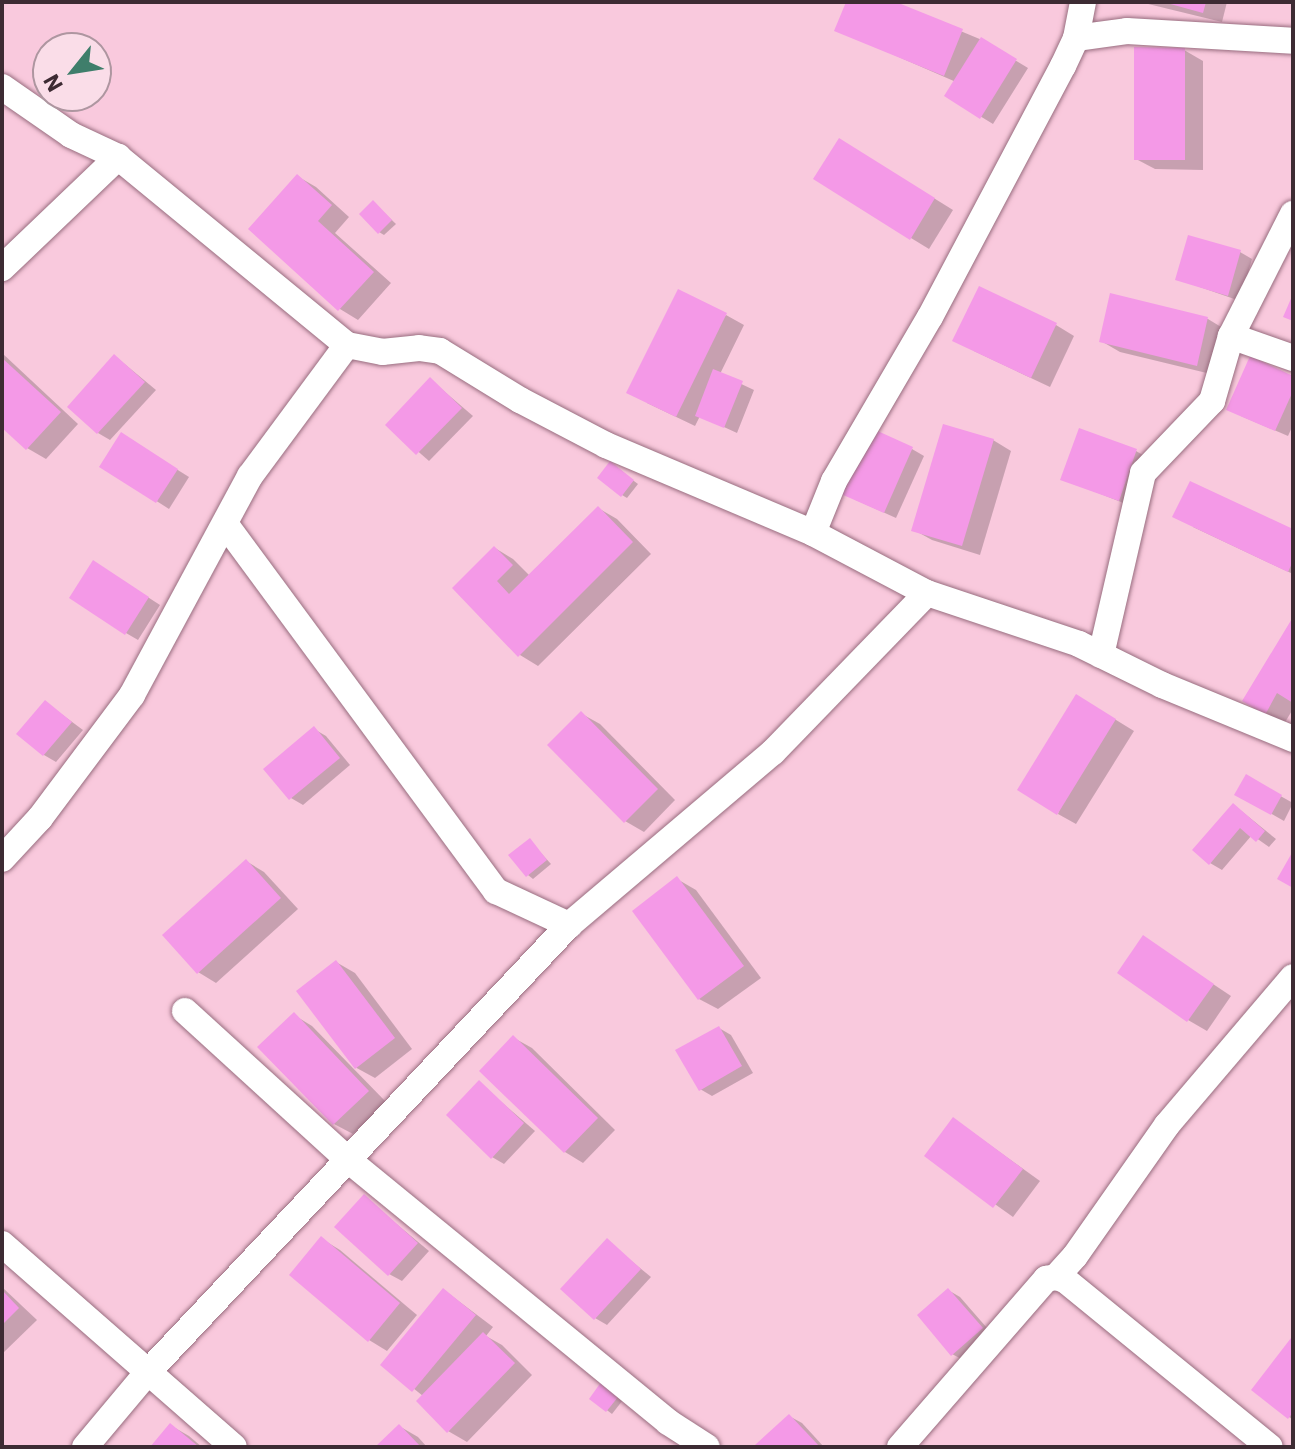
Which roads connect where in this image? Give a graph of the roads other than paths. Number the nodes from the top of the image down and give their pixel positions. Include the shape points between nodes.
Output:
1 (1083, 2) edge
2 (1076, 38) junction
3 (1293, 41) edge
4 (2, 87) edge
5 (118, 157) junction
6 (1293, 214) edge
7 (2, 268) edge
8 (1231, 336) junction
9 (347, 345) junction
10 (1293, 358) edge
11 (226, 525) junction
12 (813, 533) junction
13 (927, 593) junction
14 (1101, 655) junction
15 (1293, 739) edge
16 (2, 859) edge
17 (569, 925) junction
18 (1293, 977) edge
19 (185, 1011) dead end
20 (347, 1159) junction
21 (2, 1244) edge
22 (1056, 1277) junction
23 (148, 1372) junction
24 (85, 1447) edge
25 (234, 1447) edge
26 (707, 1447) edge
27 (900, 1447) edge
28 (1270, 1447) edge

1 - 2 street
2 - 3 street via 1127,31
2 - 12 street via 930,317 834,481
4 - 5 street via 71,135
5 - 7 street
5 - 9 street
6 - 8 street
8 - 10 street
8 - 14 street via 1212,401 1143,473
9 - 11 street via 250,476
9 - 12 street via 382,352 440,351 606,445
11 - 16 street via 132,695 40,818
11 - 17 street via 496,891
12 - 13 street
13 - 14 street
13 - 17 street via 773,752
14 - 15 street
17 - 20 street
18 - 22 street via 1167,1125
19 - 20 street
20 - 23 street
20 - 26 street via 668,1422
21 - 23 street
22 - 27 street via 1046,1279
22 - 28 street
23 - 24 street
23 - 25 street

